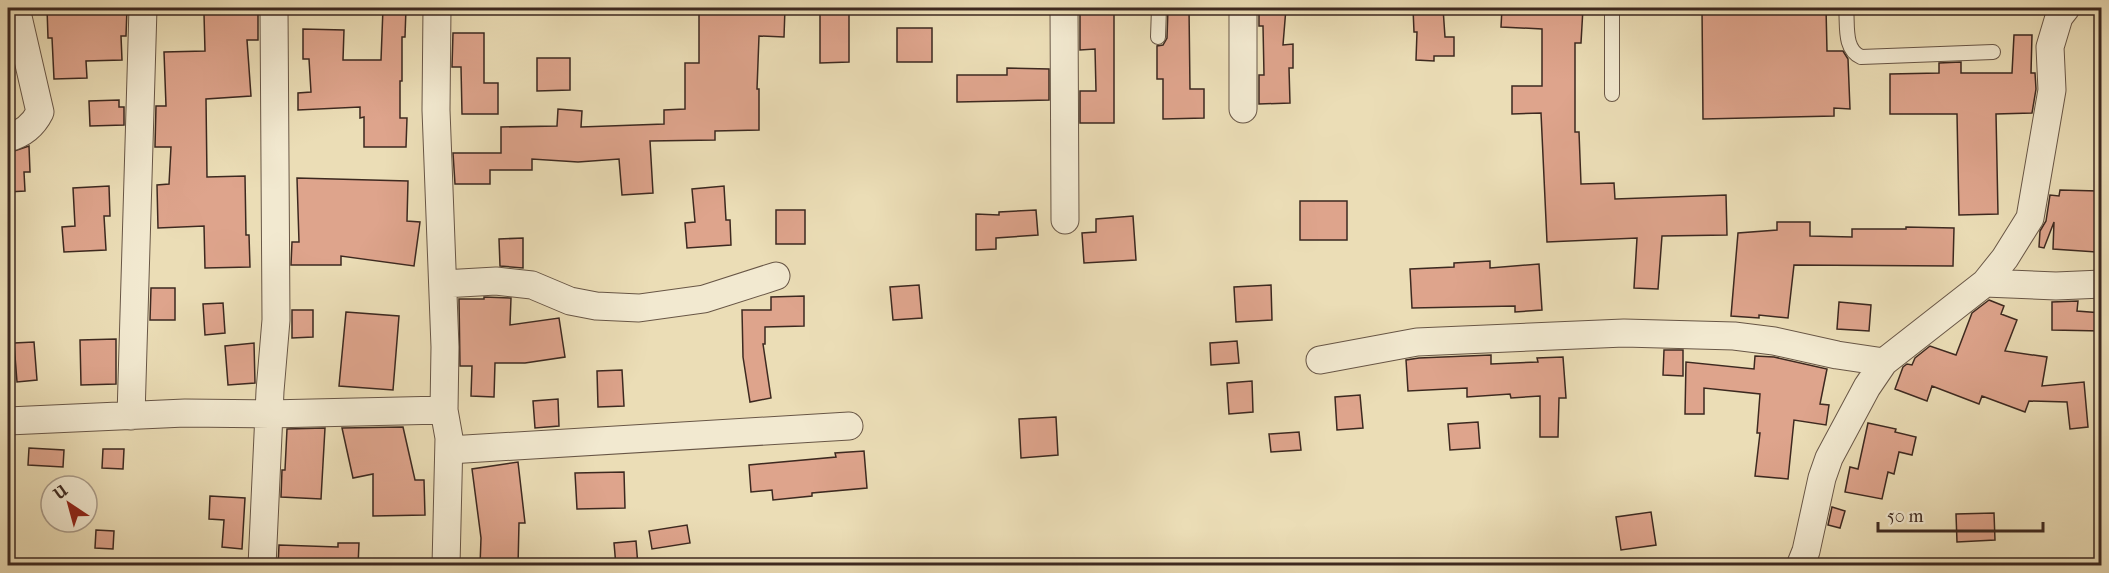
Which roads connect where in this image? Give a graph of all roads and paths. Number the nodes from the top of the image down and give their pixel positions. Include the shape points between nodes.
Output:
1 (16, 8) edge
2 (143, 8) edge
3 (274, 8) edge
4 (437, 8) edge
5 (1064, 8) edge
6 (1159, 8) edge
7 (1244, 8) edge
8 (1612, 8) edge
9 (1846, 8) edge
10 (2066, 8) edge
11 (1158, 38) dead end
12 (1993, 52) dead end
13 (1612, 94) dead end
14 (1243, 109) dead end
15 (8, 138) edge
16 (1065, 220) dead end
17 (776, 276) dead end
18 (1984, 283) junction
19 (443, 284) junction
20 (2102, 284) edge
21 (1320, 360) dead end
22 (1884, 362) junction
23 (444, 410) junction
24 (269, 414) junction
25 (131, 416) junction
26 (8, 420) edge
27 (849, 426) dead end
28 (449, 450) junction
29 (1806, 560) edge
30 (262, 566) edge
31 (446, 566) edge

1 - 15 street via 40,112 26,131
2 - 25 street
3 - 24 street via 276,320
4 - 19 street via 436,110
5 - 16 street
6 - 11 lane
7 - 14 street
8 - 13 lane
9 - 12 lane via 1849,48 1861,57
10 - 18 street via 2050,47 2052,90 2030,218
17 - 19 street via 704,299 639,308 570,301 532,285 496,281
18 - 20 street
18 - 22 street
19 - 23 street
21 - 22 street via 1417,342 1624,333 1734,336
22 - 29 street via 1829,459
23 - 24 street
23 - 28 street
24 - 25 street
24 - 30 street
25 - 26 street
27 - 28 street
28 - 31 street

